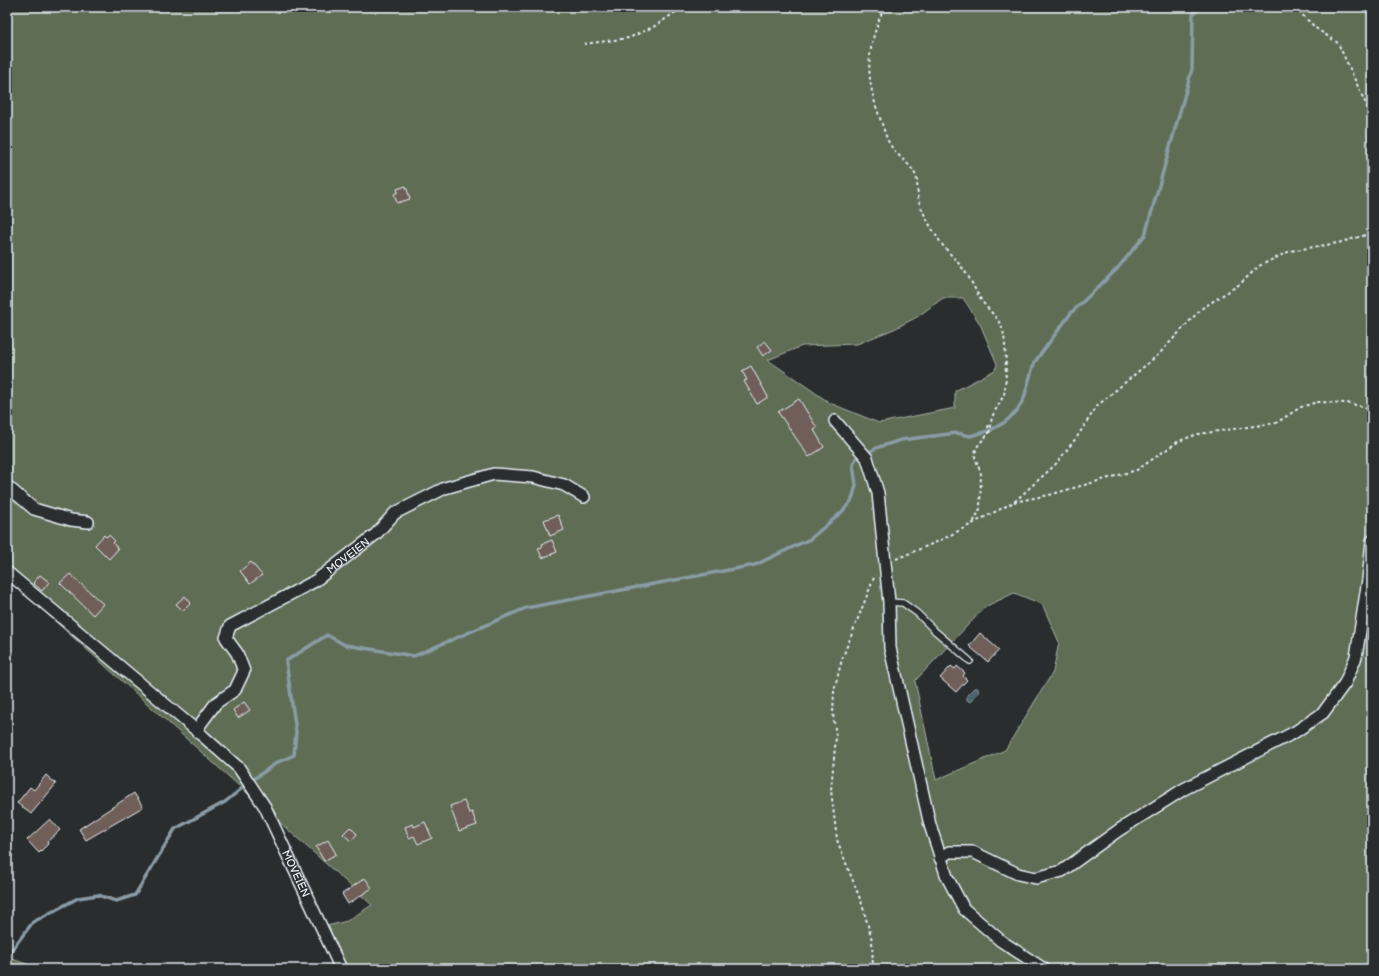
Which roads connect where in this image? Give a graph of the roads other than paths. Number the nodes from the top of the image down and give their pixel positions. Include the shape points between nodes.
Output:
1 (835, 421) dead end
2 (7, 486) edge
3 (584, 497) dead end
4 (88, 522) dead end
5 (1372, 541) edge
6 (7, 572) edge
7 (889, 602) junction
8 (970, 661) dead end
9 (196, 730) junction
10 (940, 858) junction
11 (341, 969) edge
12 (1044, 969) edge

1 - 7 street via 867,458 878,493
2 - 4 street via 34,509 71,520
3 - 9 street, MOVEIEN via 564,485 533,477 494,474 445,488 395,513 376,534 315,581 230,626 226,638 237,653 244,671 235,690 216,703
5 - 10 street via 1356,657 1346,683 1323,713 1295,732 1184,789 1119,830 1062,871 1036,878 1018,874 973,852 949,852
6 - 9 street, MOVEIEN
7 - 8 lane via 903,603 917,612
7 - 10 street via 890,648 930,826
9 - 11 street, MOVEIEN via 239,768 264,806
10 - 12 street via 964,908 1001,941

